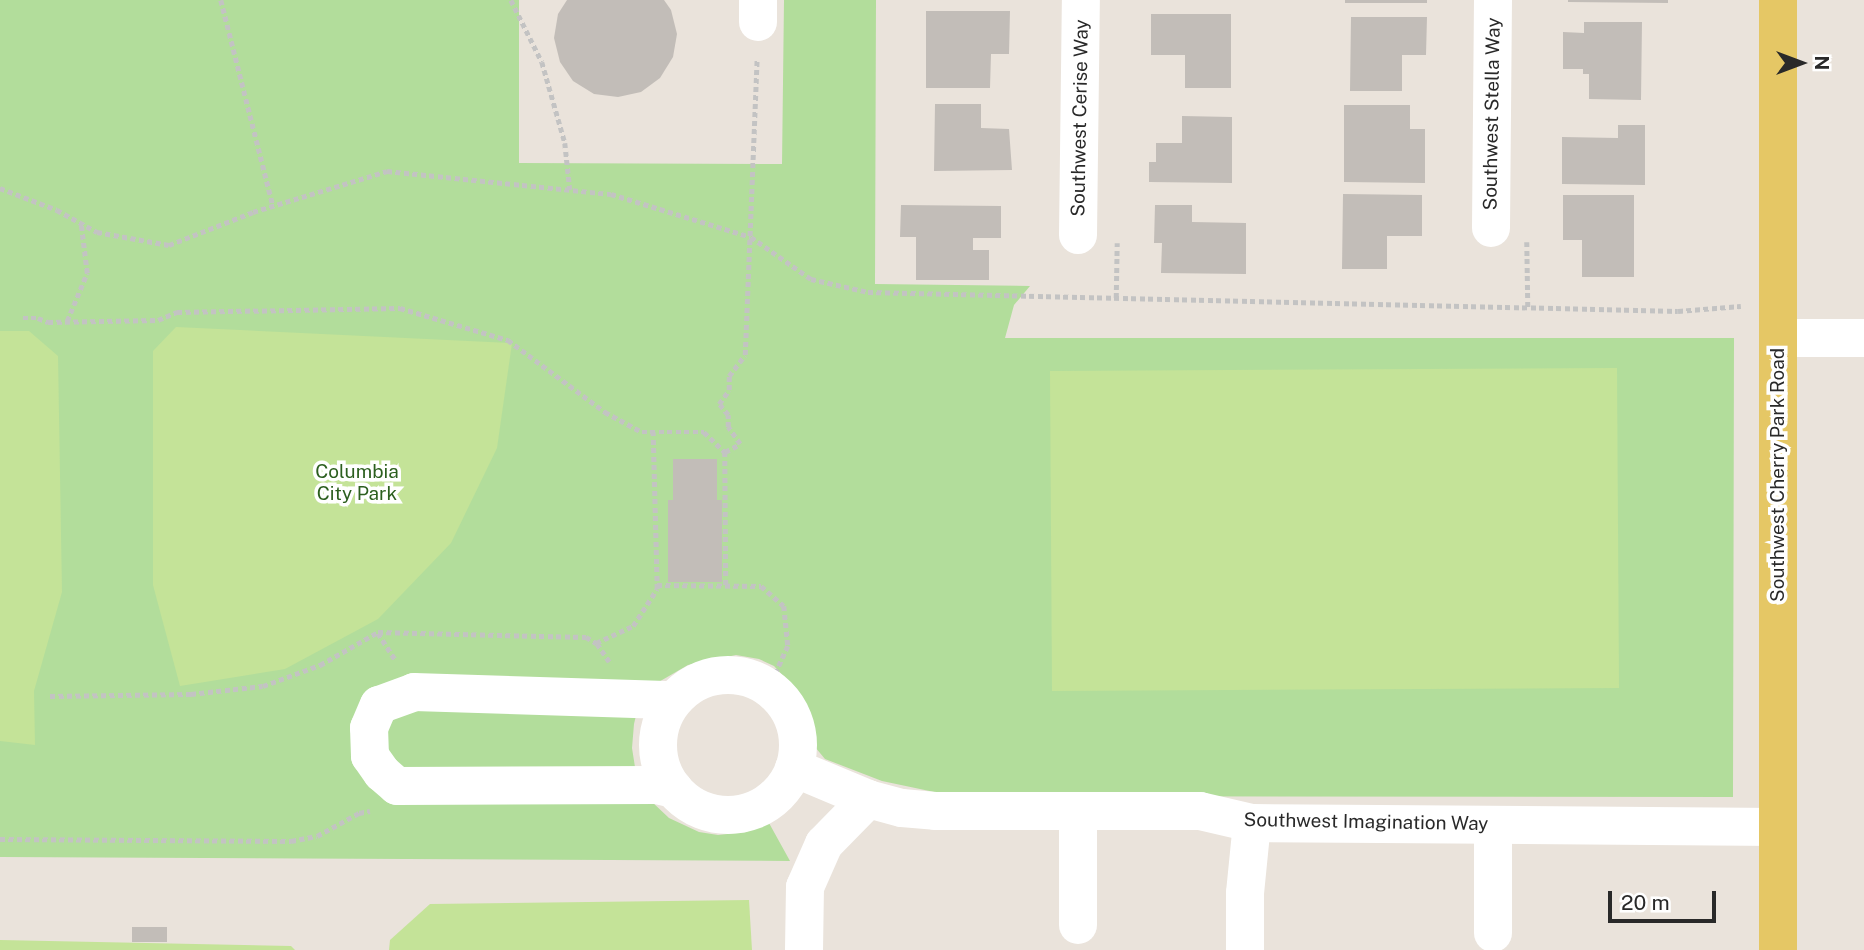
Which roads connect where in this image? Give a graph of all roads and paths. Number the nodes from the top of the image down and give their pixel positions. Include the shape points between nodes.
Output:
1 (221, 0) edge
2 (511, 0) edge
3 (1081, 0) edge
4 (1493, 0) edge
5 (1778, 0) edge
6 (758, 11) edge
7 (0, 188) edge
8 (570, 190) junction
9 (273, 206) junction
10 (80, 223) junction
11 (1491, 228) joint
12 (1078, 235) dead end
13 (751, 237) junction
14 (1528, 307) junction
15 (23, 318) dead end
16 (67, 321) junction
17 (1778, 322) junction
18 (1864, 338) edge
19 (653, 432) junction
20 (725, 452) junction
21 (657, 585) junction
22 (726, 586) junction
23 (596, 643) junction
24 (616, 670) dead end
25 (769, 688) junction
26 (50, 696) dead end
27 (674, 700) junction
28 (794, 768) junction
29 (674, 789) junction
30 (868, 799) junction
31 (375, 811) dead end
32 (1078, 811) junction
33 (1252, 823) junction
34 (1493, 825) junction
35 (1778, 827) junction
36 (0, 839) edge
37 (1078, 925) dead end
38 (1493, 933) dead end
39 (804, 950) edge
40 (1245, 950) edge
41 (1778, 950) edge

1 - 9 path
2 - 8 path via 542,62 565,143
3 - 12 street, Southwest Cerise Way
4 - 11 street, Southwest Stella Way
5 - 17 main road, Southwest Cherry Park Road
6 - 13 path
7 - 10 path
8 - 9 path via 387,171
8 - 13 path via 611,194
9 - 10 path via 169,245 97,232
10 - 16 path via 86,273
11 - 14 path via 1527,226
13 - 14 path via 811,279 868,292
13 - 20 path via 745,355 729,376 730,390 719,404 740,444
14 - 17 path via 1678,311
15 - 16 path
16 - 19 path via 158,320 177,312 400,308 508,341 605,412 642,432
17 - 18 street
17 - 35 main road, Southwest Cherry Park Road
19 - 20 path via 704,432
19 - 21 path
20 - 22 path
21 - 22 path
21 - 23 path via 633,626
22 - 25 path via 761,586 784,606 788,646
23 - 24 path
23 - 26 path via 586,637 378,632 320,665 263,686 191,694
25 - 27 street via 746,677 719,675 695,684
25 - 28 street via 785,704 795,724 799,746
27 - 29 street via 662,721 658,745 662,768
27 - 29 street via 414,692 379,705 369,728 370,756 397,786 656,785
28 - 29 street via 785,787 770,802 730,815 689,803
28 - 30 street, Southwest Imagination Way
30 - 32 street, Southwest Imagination Way via 935,811
30 - 39 street via 824,844 804,887
31 - 36 path via 359,813 317,836 291,841
32 - 33 street, Southwest Imagination Way via 1200,811
32 - 37 street
33 - 34 street, Southwest Imagination Way
33 - 40 street
34 - 35 street, Southwest Imagination Way
34 - 38 street
35 - 41 main road, Southwest Cherry Park Road

